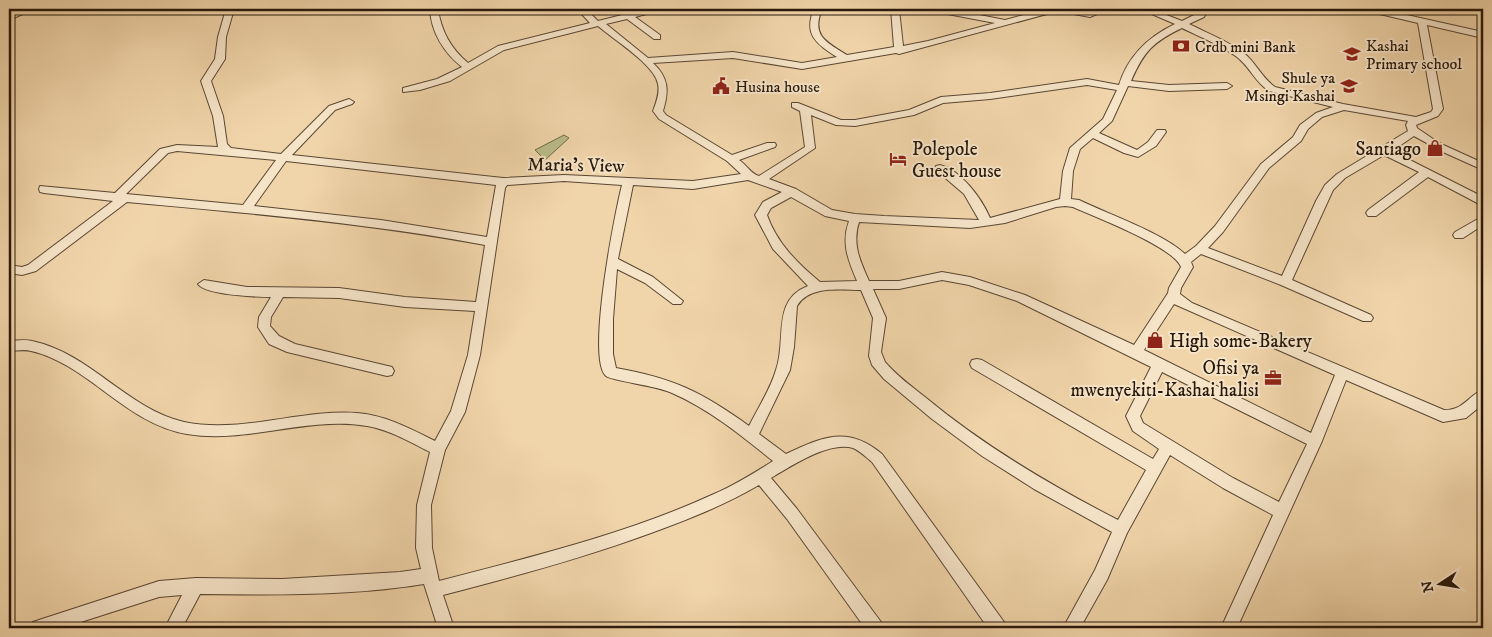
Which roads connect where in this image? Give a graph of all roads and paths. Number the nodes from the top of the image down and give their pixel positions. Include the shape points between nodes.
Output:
1 (30, 9) edge
2 (230, 9) edge
3 (434, 9) edge
4 (581, 9) edge
5 (655, 9) edge
6 (818, 9) edge
7 (895, 9) edge
8 (937, 9) edge
9 (1055, 9) edge
10 (1060, 9) edge
11 (1105, 9) edge
12 (1144, 9) edge
13 (1205, 9) edge
14 (1370, 9) edge
15 (628, 15) junction
16 (9, 17) edge
17 (1002, 22) junction
18 (1422, 22) junction
19 (597, 23) junction
20 (1182, 24) junction
21 (1483, 35) edge
22 (657, 37) dead end
23 (899, 51) junction
24 (846, 59) junction
25 (645, 61) junction
26 (467, 67) junction
27 (1123, 85) junction
28 (1227, 86) dead end
29 (406, 90) dead end
30 (350, 102) dead end
31 (1343, 107) junction
32 (1417, 120) junction
33 (1162, 132) dead end
34 (1414, 132) junction
35 (1094, 134) junction
36 (771, 145) dead end
37 (228, 151) junction
38 (1384, 152) junction
39 (283, 158) junction
40 (731, 159) junction
41 (1483, 167) edge
42 (940, 168) dead end
43 (1427, 172) junction
44 (748, 176) junction
45 (760, 179) junction
46 (504, 182) junction
47 (628, 182) junction
48 (44, 189) dead end
49 (792, 192) junction
50 (120, 198) junction
51 (1066, 202) junction
52 (1483, 202) edge
53 (246, 209) junction
54 (1372, 213) dead end
55 (855, 218) junction
56 (1483, 220) edge
57 (986, 222) junction
58 (1459, 235) dead end
59 (492, 242) junction
60 (1200, 249) junction
61 (1185, 260) junction
62 (611, 261) junction
63 (9, 269) edge
64 (1285, 282) junction
65 (204, 284) dead end
66 (865, 284) junction
67 (818, 288) junction
68 (280, 292) junction
69 (1174, 294) junction
70 (678, 301) dead end
71 (482, 307) junction
72 (1367, 318) dead end
73 (9, 346) edge
74 (1136, 352) junction
75 (977, 364) dead end
76 (1159, 365) junction
77 (387, 371) dead end
78 (1342, 373) junction
79 (1483, 396) edge
80 (751, 435) junction
81 (1315, 441) junction
82 (1167, 447) junction
83 (438, 449) junction
84 (785, 462) junction
85 (1156, 468) junction
86 (761, 476) junction
87 (1283, 512) junction
88 (1121, 529) junction
89 (432, 583) junction
90 (196, 586) junction
91 (993, 627) edge
92 (38, 628) edge
93 (173, 628) edge
94 (446, 628) edge
95 (875, 628) edge
96 (1071, 628) edge
97 (1230, 628) edge

1 - 16 street
2 - 37 street via 220,59 206,81 218,116 222,145
3 - 26 street via 443,38
4 - 19 street
5 - 15 street
6 - 24 street via 814,35
7 - 23 street
8 - 17 street
9 - 17 street
10 - 11 street via 1090,14
12 - 20 street
13 - 20 street via 1201,15
14 - 18 street
15 - 19 street
15 - 22 street
17 - 23 street
18 - 21 street
18 - 32 street via 1438,109 1435,114
19 - 25 street
19 - 26 street via 500,48
20 - 27 street via 1158,36 1144,49
20 - 31 street via 1239,54 1272,89
23 - 24 street
24 - 25 street via 802,66 733,55
25 - 40 street via 660,76 663,85 658,110 662,117
26 - 29 street via 445,80
27 - 28 street via 1169,88
27 - 35 street via 1107,121
27 - 45 street via 1087,82 941,100 911,113 856,123 840,122 800,107 810,148
30 - 39 street via 332,108
31 - 32 street
31 - 60 street via 1319,116 1304,127 1297,139 1265,166 1219,229
32 - 34 street via 1411,124
33 - 35 street via 1138,154
34 - 38 street
34 - 41 street
35 - 51 street via 1081,142 1071,157
36 - 40 street
37 - 39 street, Maria's View
37 - 50 street, Maria's View via 177,148 164,151
38 - 43 street
38 - 64 street via 1348,171 1329,188
39 - 46 street, Maria's View
39 - 53 street
40 - 44 street
42 - 57 street via 969,191
43 - 52 street
43 - 54 street
44 - 45 street, Maria's View
44 - 47 street, Maria's View via 693,185
45 - 49 street, Maria's View
46 - 47 street, Maria's View via 564,178
46 - 59 street via 500,188
47 - 62 street
48 - 50 street
49 - 55 street, Maria's View via 829,212
49 - 67 street via 767,205 761,215 767,231 786,257
50 - 53 street
50 - 63 street, Maria's View via 32,268 22,271
51 - 57 street, Maria's View
51 - 61 street via 1142,234
53 - 59 street
55 - 57 street, Maria's View
55 - 66 street via 850,231 850,248
56 - 58 street
59 - 71 street
60 - 61 street
60 - 64 street
61 - 69 street via 1187,267
62 - 70 street via 650,280
62 - 80 street via 607,318 609,370 678,389
64 - 72 street
65 - 68 street via 247,292
66 - 67 street
66 - 74 street via 899,285 942,276 970,281 1020,298
66 - 88 street via 880,323 876,359 890,374 968,440 1054,494
67 - 80 street via 795,298 789,310 784,368
68 - 71 street via 339,293 405,302
68 - 77 street via 265,317 264,327 274,340 292,348
69 - 74 street
69 - 78 street via 1188,306
71 - 83 street via 467,384 458,412
73 - 83 street via 34,346 54,355 161,422 206,431 229,431 358,418 399,430
74 - 76 street
75 - 85 street
76 - 81 street
76 - 82 street via 1134,416 1138,427
78 - 79 street via 1443,416 1466,412
78 - 81 street
80 - 84 street
81 - 87 street
82 - 85 street
82 - 87 street
83 - 89 street via 424,505 424,548
84 - 86 street
84 - 91 street via 820,445 844,441 862,444 877,458
85 - 88 street
86 - 89 street via 728,496 643,529 536,563
86 - 95 street
87 - 97 street
88 - 96 street via 1101,575
89 - 90 street via 400,580 282,587
89 - 94 street
90 - 92 street via 150,592
90 - 93 street

